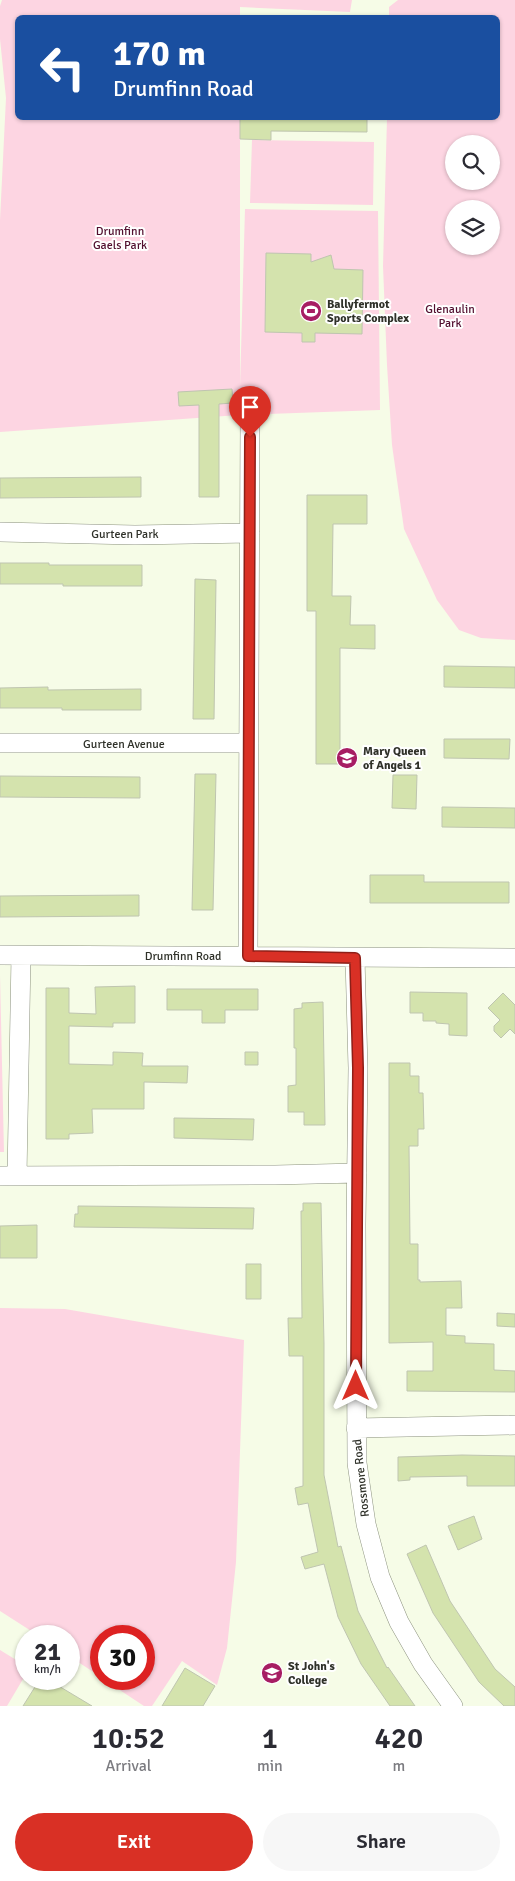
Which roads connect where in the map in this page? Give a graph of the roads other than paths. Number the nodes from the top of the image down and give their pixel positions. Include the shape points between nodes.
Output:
1 (250, 418) dead end
2 (0, 532) edge
3 (250, 532) junction
4 (0, 743) edge
5 (249, 743) junction
6 (0, 955) edge
7 (21, 956) junction
8 (248, 956) junction
9 (355, 958) junction
10 (515, 958) edge
11 (356, 1173) junction
12 (9, 1176) edge
13 (515, 1425) edge
14 (356, 1428) junction
15 (453, 1706) edge

1 - 3 street
2 - 3 street, Gurteen Park via 135,535
3 - 5 street
4 - 5 street, Gurteen Avenue
5 - 8 street
6 - 7 street, Drumfinn Road
7 - 8 street, Drumfinn Road
7 - 12 street
8 - 9 street, Drumfinn Road
9 - 10 street, Drumfinn Road
9 - 11 street, Rossmore Road
11 - 12 street
11 - 14 street, Rossmore Road
13 - 14 street
14 - 15 street, Rossmore Road via 357,1463 366,1524 380,1577 399,1622 423,1664

